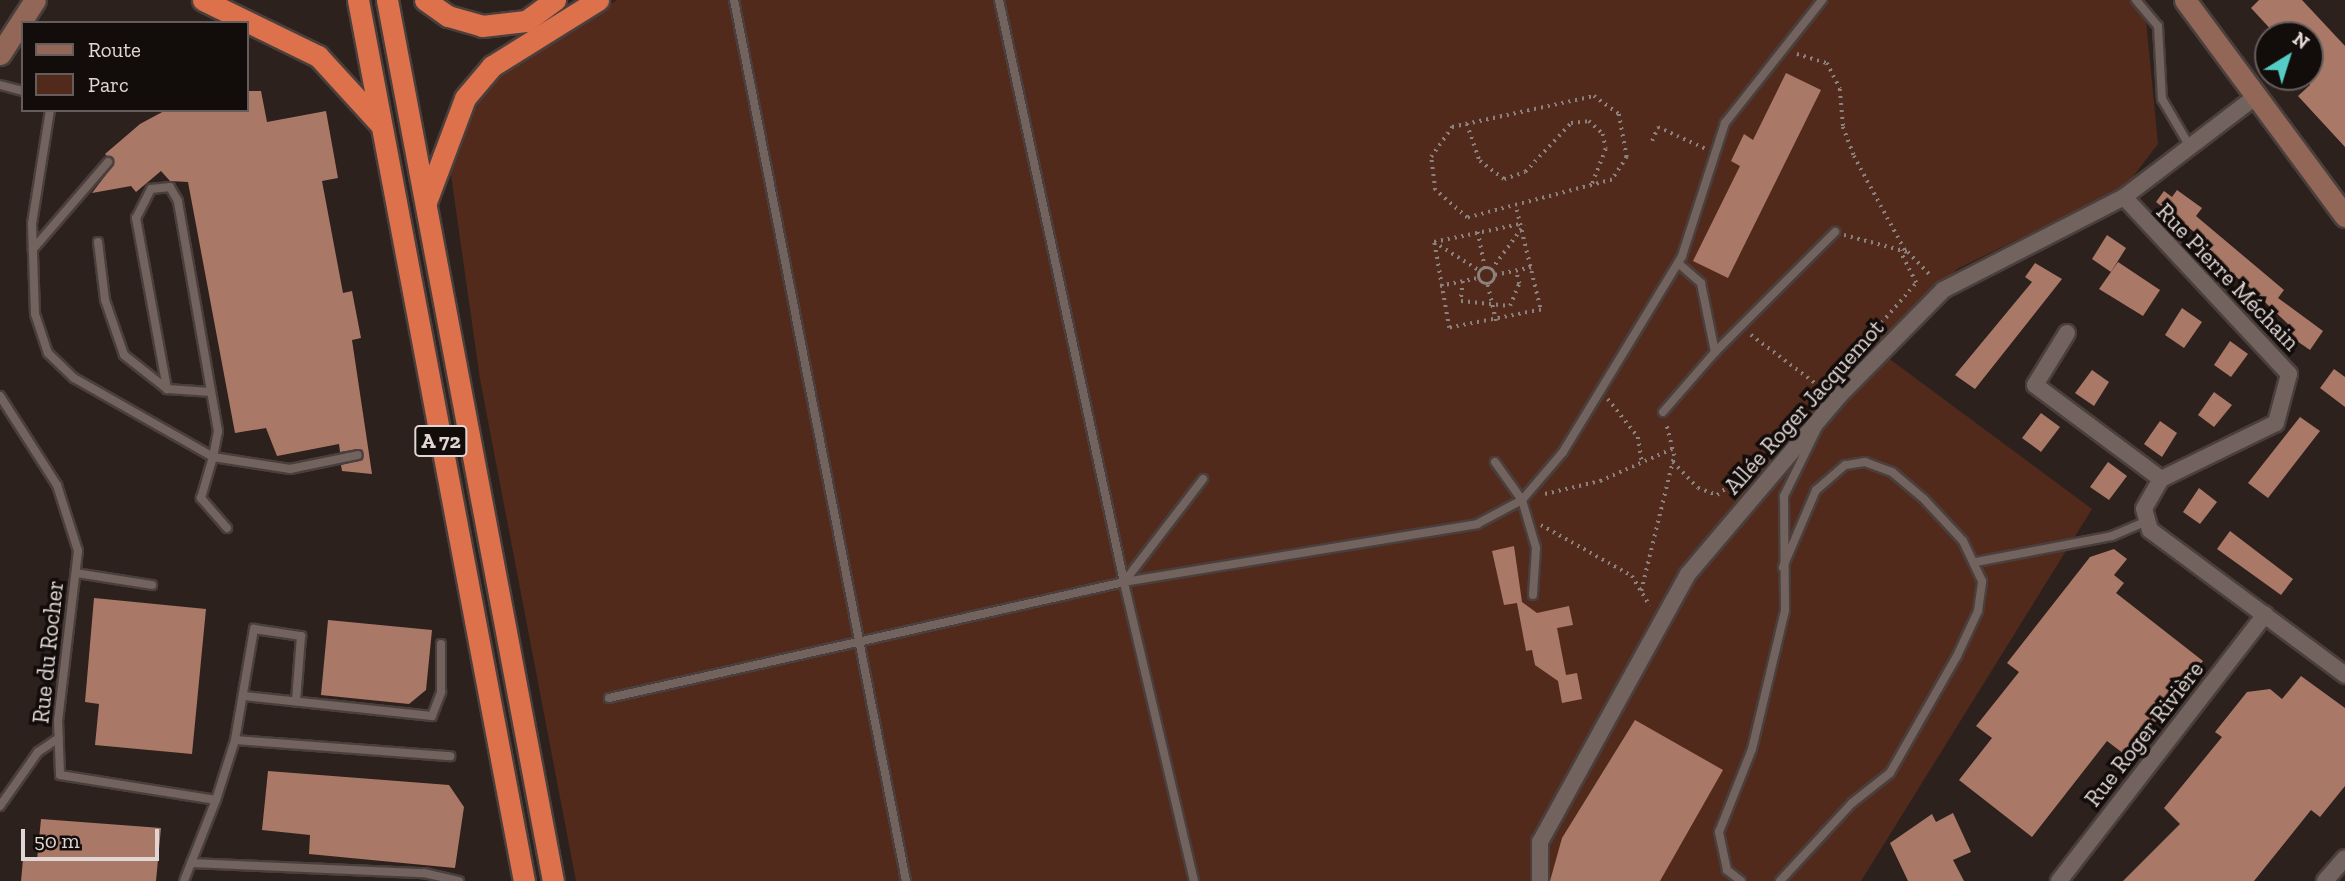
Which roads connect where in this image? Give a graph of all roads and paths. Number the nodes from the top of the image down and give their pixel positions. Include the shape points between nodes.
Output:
1 (35, 0) edge
2 (203, 0) edge
3 (358, 0) edge
4 (387, 0) edge
5 (425, 0) edge
6 (555, 0) edge
7 (598, 0) edge
8 (734, 0) edge
9 (999, 0) edge
10 (1822, 0) edge
11 (2136, 0) edge
12 (2185, 0) edge
13 (21, 21) edge
14 (247, 21) edge
15 (21, 22) edge
16 (248, 22) edge
17 (1784, 50) junction
18 (0, 54) edge
19 (0, 85) edge
20 (21, 90) edge
21 (2254, 98) junction
22 (52, 112) edge
23 (1467, 123) junction
24 (382, 126) junction
25 (1652, 141) dead end
26 (2189, 145) junction
27 (1699, 147) dead end
28 (108, 162) dead end
29 (1590, 189) junction
30 (2124, 197) junction
31 (425, 204) junction
32 (1517, 210) junction
33 (2345, 216) edge
34 (1522, 225) junction
35 (1478, 232) junction
36 (1835, 232) joint
37 (98, 242) dead end
38 (1434, 242) junction
39 (33, 249) junction
40 (1900, 251) junction
41 (1906, 252) junction
42 (1678, 263) junction
43 (1534, 267) junction
44 (1483, 270) junction
45 (1492, 270) junction
46 (1516, 271) junction
47 (1494, 275) junction
48 (1479, 278) junction
49 (1463, 281) junction
50 (1488, 284) junction
51 (1440, 286) junction
52 (1942, 290) junction
53 (1492, 304) junction
54 (1496, 321) junction
55 (1740, 327) junction
56 (2067, 333) dead end
57 (1858, 351) dead end
58 (1715, 352) junction
59 (1830, 384) dead end
60 (167, 389) junction
61 (1600, 390) junction
62 (1825, 390) junction
63 (211, 392) junction
64 (0, 396) edge
65 (1817, 399) dead end
66 (1663, 412) joint
67 (1821, 418) junction
68 (1672, 449) junction
69 (358, 455) dead end
70 (213, 457) junction
71 (1495, 461) dead end
72 (1642, 462) junction
73 (1673, 462) junction
74 (1754, 467) dead end
75 (1203, 479) dead end
76 (2161, 479) junction
77 (1522, 500) junction
78 (2147, 521) junction
79 (227, 528) dead end
80 (1976, 562) junction
81 (1783, 567) junction
82 (76, 573) junction
83 (1124, 582) junction
84 (152, 584) dead end
85 (1641, 591) junction
86 (1533, 595) dead end
87 (2265, 614) junction
88 (1660, 623) junction
89 (857, 642) junction
90 (441, 644) dead end
91 (2345, 675) edge
92 (244, 695) junction
93 (609, 698) dead end
94 (296, 701) junction
95 (58, 738) junction
96 (235, 740) junction
97 (450, 756) dead end
98 (216, 800) junction
99 (0, 806) edge
100 (2345, 858) edge
101 (191, 863) junction
102 (184, 881) edge
103 (459, 881) edge
104 (524, 881) edge
105 (553, 881) edge
106 (906, 881) edge
107 (1194, 881) edge
108 (1540, 881) edge
109 (1741, 881) edge
110 (1780, 881) edge
111 (2059, 881) edge
112 (2325, 881) edge

1 - 13 street
2 - 14 highway
3 - 24 highway, A 72
4 - 31 highway, A 72
5 - 6 highway via 448,16 482,26 526,21
7 - 31 highway via 510,53 464,98
8 - 89 lane
9 - 83 lane
10 - 17 lane
11 - 26 lane via 2158,26 2162,99
12 - 21 street
15 - 18 street
16 - 24 highway via 318,55
17 - 41 path via 1827,62 1840,89 1843,127 1854,156
17 - 42 lane via 1726,123
19 - 20 lane
21 - 26 street, Allée Roger Jacquemot
21 - 33 street
22 - 39 lane
23 - 29 path via 1480,161 1504,178 1525,172 1571,123 1589,121 1603,134 1606,149
23 - 29 path via 1586,97 1604,100 1619,114 1627,157 1612,180
23 - 32 path via 1452,127 1436,143 1430,175 1435,190 1467,218
24 - 104 highway, A 72
25 - 27 path via 1658,127
26 - 30 street, Allée Roger Jacquemot
28 - 39 lane
29 - 32 path
30 - 52 street, Allée Roger Jacquemot
30 - 76 street, Rue Pierre Méchain via 2289,374 2276,423
31 - 105 highway, A 72
32 - 34 path
34 - 35 path
34 - 43 path
34 - 45 path
35 - 38 path
35 - 44 path
36 - 40 path
36 - 55 lane
37 - 60 lane via 115,342
38 - 44 path
38 - 51 path
39 - 70 lane via 35,314 48,353 74,378
40 - 41 path
40 - 57 path via 1916,283
41 - 52 path
42 - 58 lane via 1701,282
42 - 61 lane
43 - 46 path
43 - 54 path via 1541,310
44 - 45 path
44 - 48 path
45 - 47 path
46 - 47 path
46 - 53 path via 1513,304
47 - 50 path
48 - 49 path
48 - 50 path
49 - 51 path
49 - 53 path via 1461,301
50 - 53 path
51 - 54 path via 1450,328
52 - 67 street, Allée Roger Jacquemot
53 - 54 path
55 - 58 lane
55 - 62 path
56 - 76 street via 2035,385
58 - 66 lane
59 - 62 path
60 - 63 lane
60 - 63 lane via 136,218 142,198 162,185 178,201
61 - 72 path via 1638,437
61 - 77 lane via 1563,452
62 - 65 path
63 - 70 lane via 218,431
64 - 82 lane, Rue du Rocher via 57,485 78,551
66 - 68 path
67 - 81 lane via 1784,496
67 - 88 street, Allée Roger Jacquemot via 1688,574
68 - 72 path
68 - 73 path
69 - 70 lane via 290,469
70 - 79 lane via 201,498
71 - 77 lane
72 - 77 path via 1600,481
73 - 74 path via 1698,488 1717,495
73 - 85 path
75 - 83 lane
76 - 78 street via 2144,509
77 - 83 lane via 1477,524
77 - 85 path via 1531,519 1632,576
77 - 86 lane via 1536,548
78 - 80 lane via 2112,536
78 - 87 street via 2150,530
80 - 81 lane via 1924,499 1892,472 1865,462 1845,465 1816,490
80 - 110 lane via 1978,611 1906,749 1890,773 1852,803
81 - 109 lane via 1779,638 1752,749 1719,832 1727,870
82 - 84 lane
82 - 95 lane, Rue du Rocher
83 - 89 lane
83 - 107 lane
85 - 88 path
87 - 91 street
87 - 111 street, Rue Roger Rivière
88 - 108 street, Allée Roger Jacquemot via 1540,842
89 - 93 lane
89 - 106 lane
90 - 94 lane via 441,692 432,716
92 - 94 lane
92 - 94 lane via 250,632 296,631 301,636
92 - 96 lane
95 - 98 lane, Rue du Rocher via 60,775
95 - 99 lane via 38,752
96 - 97 lane
96 - 98 lane
98 - 101 lane
100 - 112 street
101 - 102 lane
101 - 103 lane via 424,873

